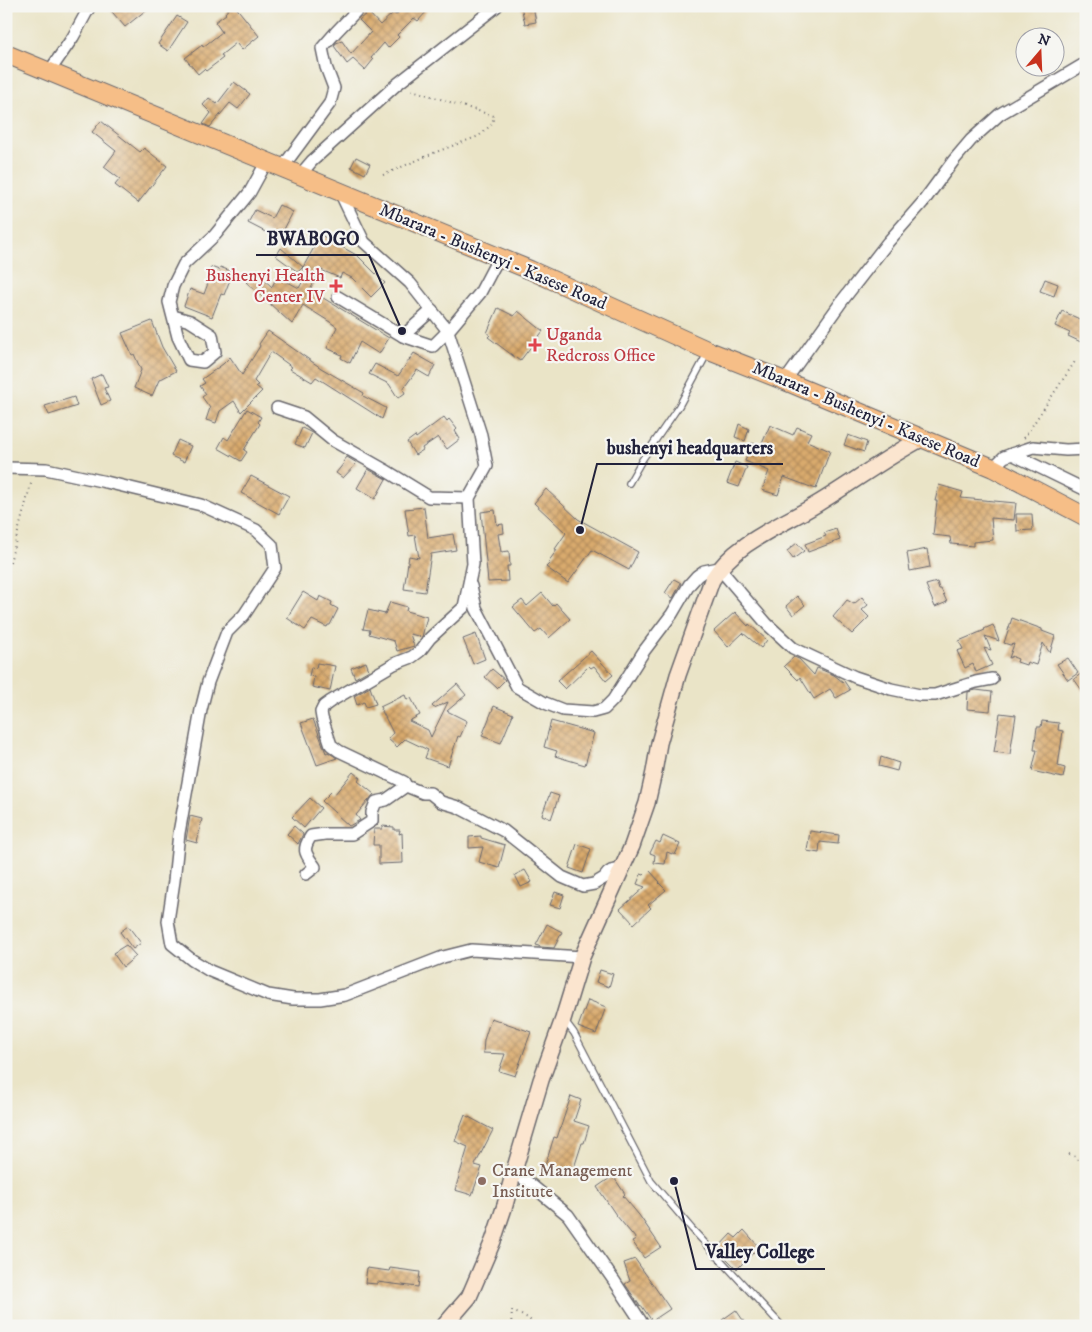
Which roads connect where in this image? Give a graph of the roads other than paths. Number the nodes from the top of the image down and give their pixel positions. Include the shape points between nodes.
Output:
1 (90, 6) edge
2 (361, 6) edge
3 (497, 6) edge
4 (6, 54) edge
5 (1086, 63) edge
6 (49, 72) junction
7 (275, 164) junction
8 (300, 175) junction
9 (340, 192) junction
10 (498, 257) junction
11 (338, 298) dead end
12 (432, 310) junction
13 (173, 316) dead end
14 (448, 331) junction
15 (403, 336) junction
16 (709, 351) junction
17 (785, 381) junction
18 (277, 408) dead end
19 (921, 439) junction
20 (1086, 449) edge
21 (1012, 454) junction
22 (6, 468) edge
23 (993, 468) junction
24 (629, 483) dead end
25 (1086, 490) edge
26 (469, 498) junction
27 (1086, 517) edge
28 (719, 568) junction
29 (470, 582) junction
30 (992, 679) dead end
31 (406, 786) junction
32 (622, 870) junction
33 (306, 874) dead end
34 (582, 957) junction
35 (563, 1019) junction
36 (514, 1171) junction
37 (444, 1326) edge
38 (644, 1326) edge
39 (782, 1326) edge

1 - 6 street
2 - 7 street via 322,48 334,88 330,102
3 - 8 street via 396,85
4 - 6 main road, Mbarara - Bushenyi - Kasese Road
5 - 17 street via 1000,114 972,140 842,301
6 - 7 main road, Mbarara - Bushenyi - Kasese Road
7 - 8 main road, Mbarara - Bushenyi - Kasese Road
7 - 13 street via 215,236 184,264 169,302
8 - 9 main road, Mbarara - Bushenyi - Kasese Road
9 - 10 main road, Mbarara - Bushenyi - Kasese Road
9 - 12 street via 364,242 410,283
10 - 14 street via 480,293
10 - 16 main road, Mbarara - Bushenyi - Kasese Road
11 - 15 street
12 - 14 street
12 - 15 street
14 - 15 street via 433,346
14 - 26 street via 481,435 487,466
16 - 17 main road, Mbarara - Bushenyi - Kasese Road
16 - 24 lane via 679,406
17 - 19 main road, Mbarara - Bushenyi - Kasese Road
18 - 26 street via 304,417 332,440 429,496
19 - 23 main road, Mbarara - Bushenyi - Kasese Road
19 - 28 main road via 767,531
20 - 21 street via 1033,447
21 - 23 street
21 - 25 street
22 - 34 street via 46,470 201,505 256,530 272,544 275,568 244,615 227,632 201,710 179,833 168,922 172,944 182,953 210,971 248,988 293,999 346,995 443,956 471,950
23 - 27 main road, Mbarara - Bushenyi - Kasese Road
26 - 29 street via 473,564
28 - 29 street via 704,571 689,585 613,700 604,709 593,712 563,710 517,687 476,608
28 - 30 street via 767,624 793,648 855,677 920,695 935,695
28 - 32 main road via 707,591 678,675 647,803
29 - 31 street via 464,607 420,651 331,700 321,712 334,748 404,782
31 - 32 street via 430,793 441,802 458,807 504,831 562,877 584,886 594,884 611,871
31 - 33 street via 386,800 376,802 372,821 352,834 311,836 305,844 306,853 315,867
32 - 34 main road
34 - 35 main road
35 - 36 main road
35 - 39 lane via 574,1033 651,1182
36 - 37 main road via 493,1241 468,1297
36 - 38 street via 568,1215

